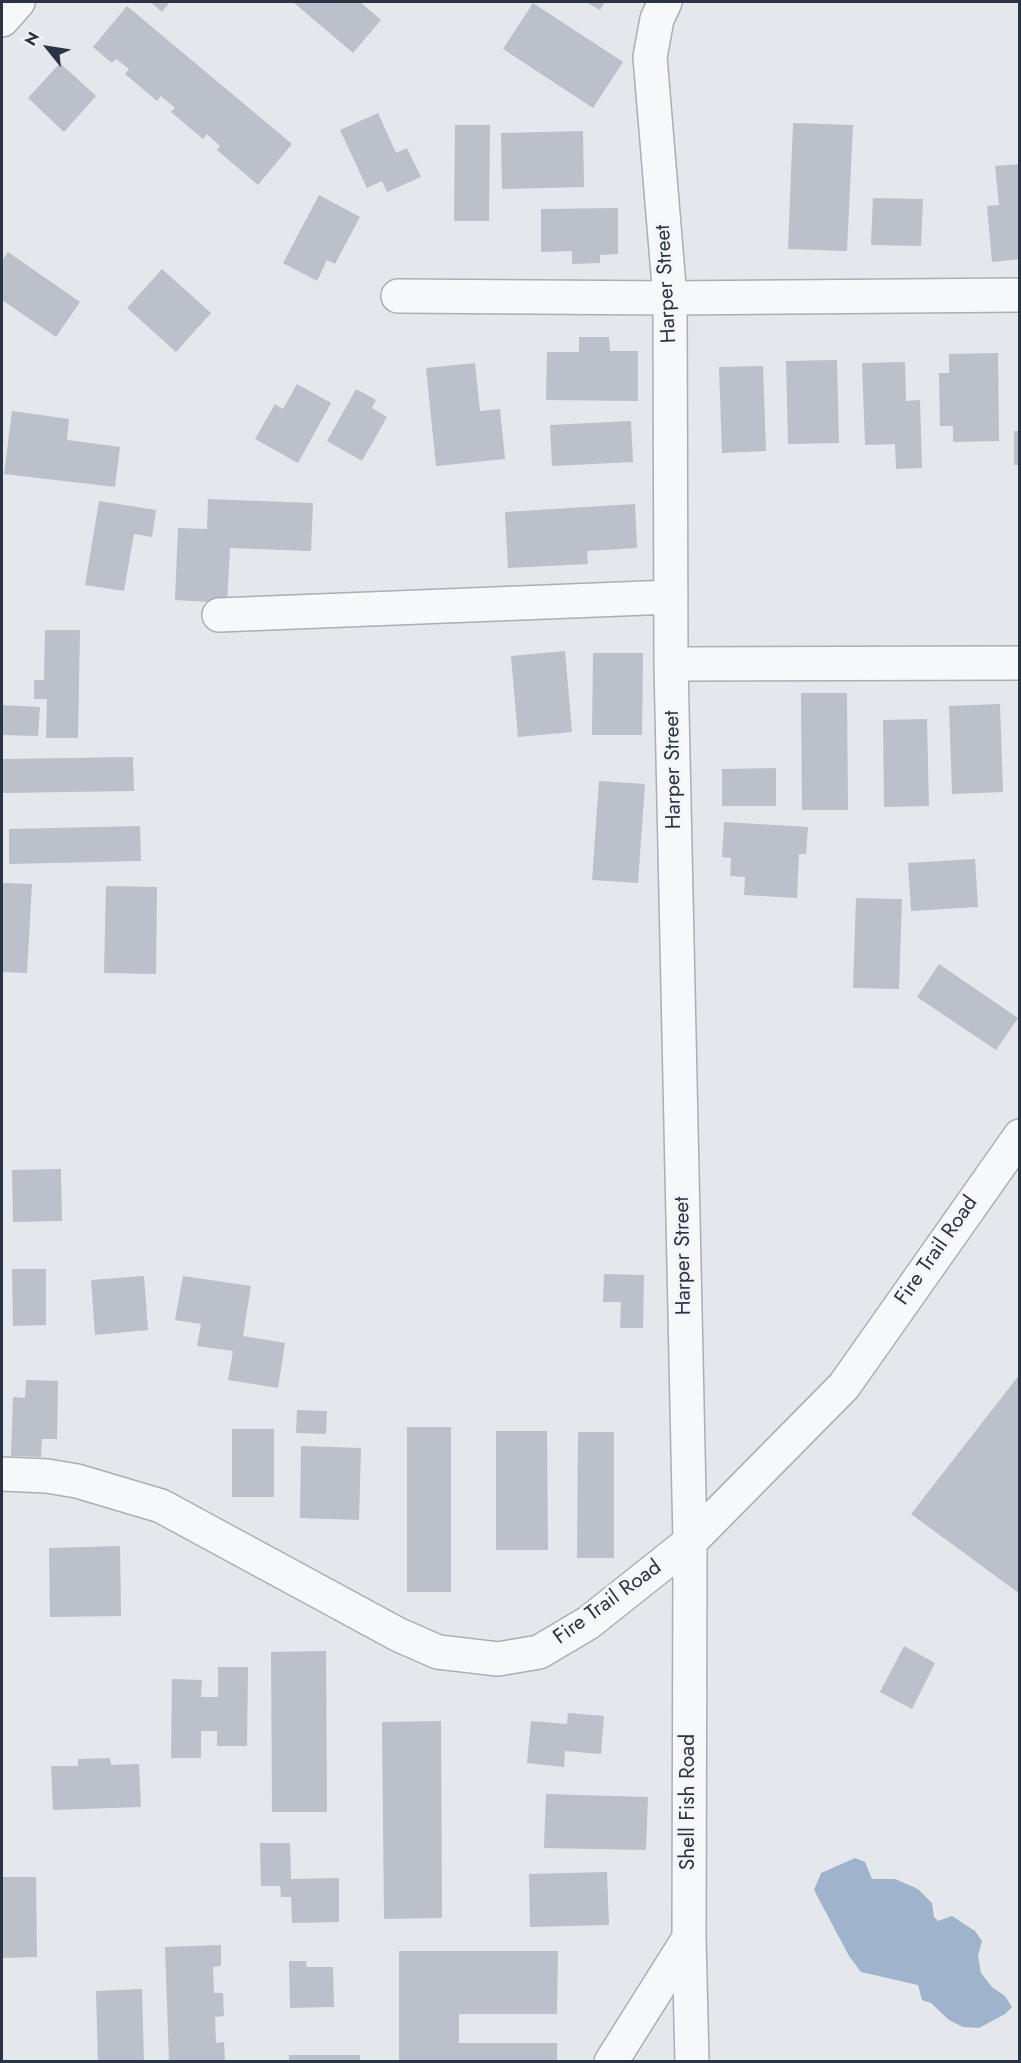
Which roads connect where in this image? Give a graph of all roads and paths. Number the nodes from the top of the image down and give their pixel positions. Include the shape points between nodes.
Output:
1 (18, 2) edge
2 (665, 2) edge
3 (2, 20) edge
4 (1020, 295) edge
5 (398, 296) dead end
6 (670, 298) junction
7 (671, 597) junction
8 (219, 615) dead end
9 (1020, 663) edge
10 (671, 664) junction
11 (1020, 1136) edge
12 (2, 1474) edge
13 (690, 1542) junction
14 (689, 1938) junction
15 (611, 2061) edge
16 (692, 2061) edge

1 - 3 street
2 - 6 street, Harper Street via 650,57
4 - 6 street
5 - 6 street
6 - 7 street, Harper Street
7 - 8 street
7 - 10 street, Harper Street
9 - 10 street
10 - 13 street, Harper Street
11 - 13 street, Fire Trail Road via 844,1386
12 - 13 street, Fire Trail Road via 78,1481 161,1506 399,1635 456,1656 498,1659 539,1652 588,1623
13 - 14 street, Shell Fish Road
14 - 15 street
14 - 16 street, Shell Fish Road

